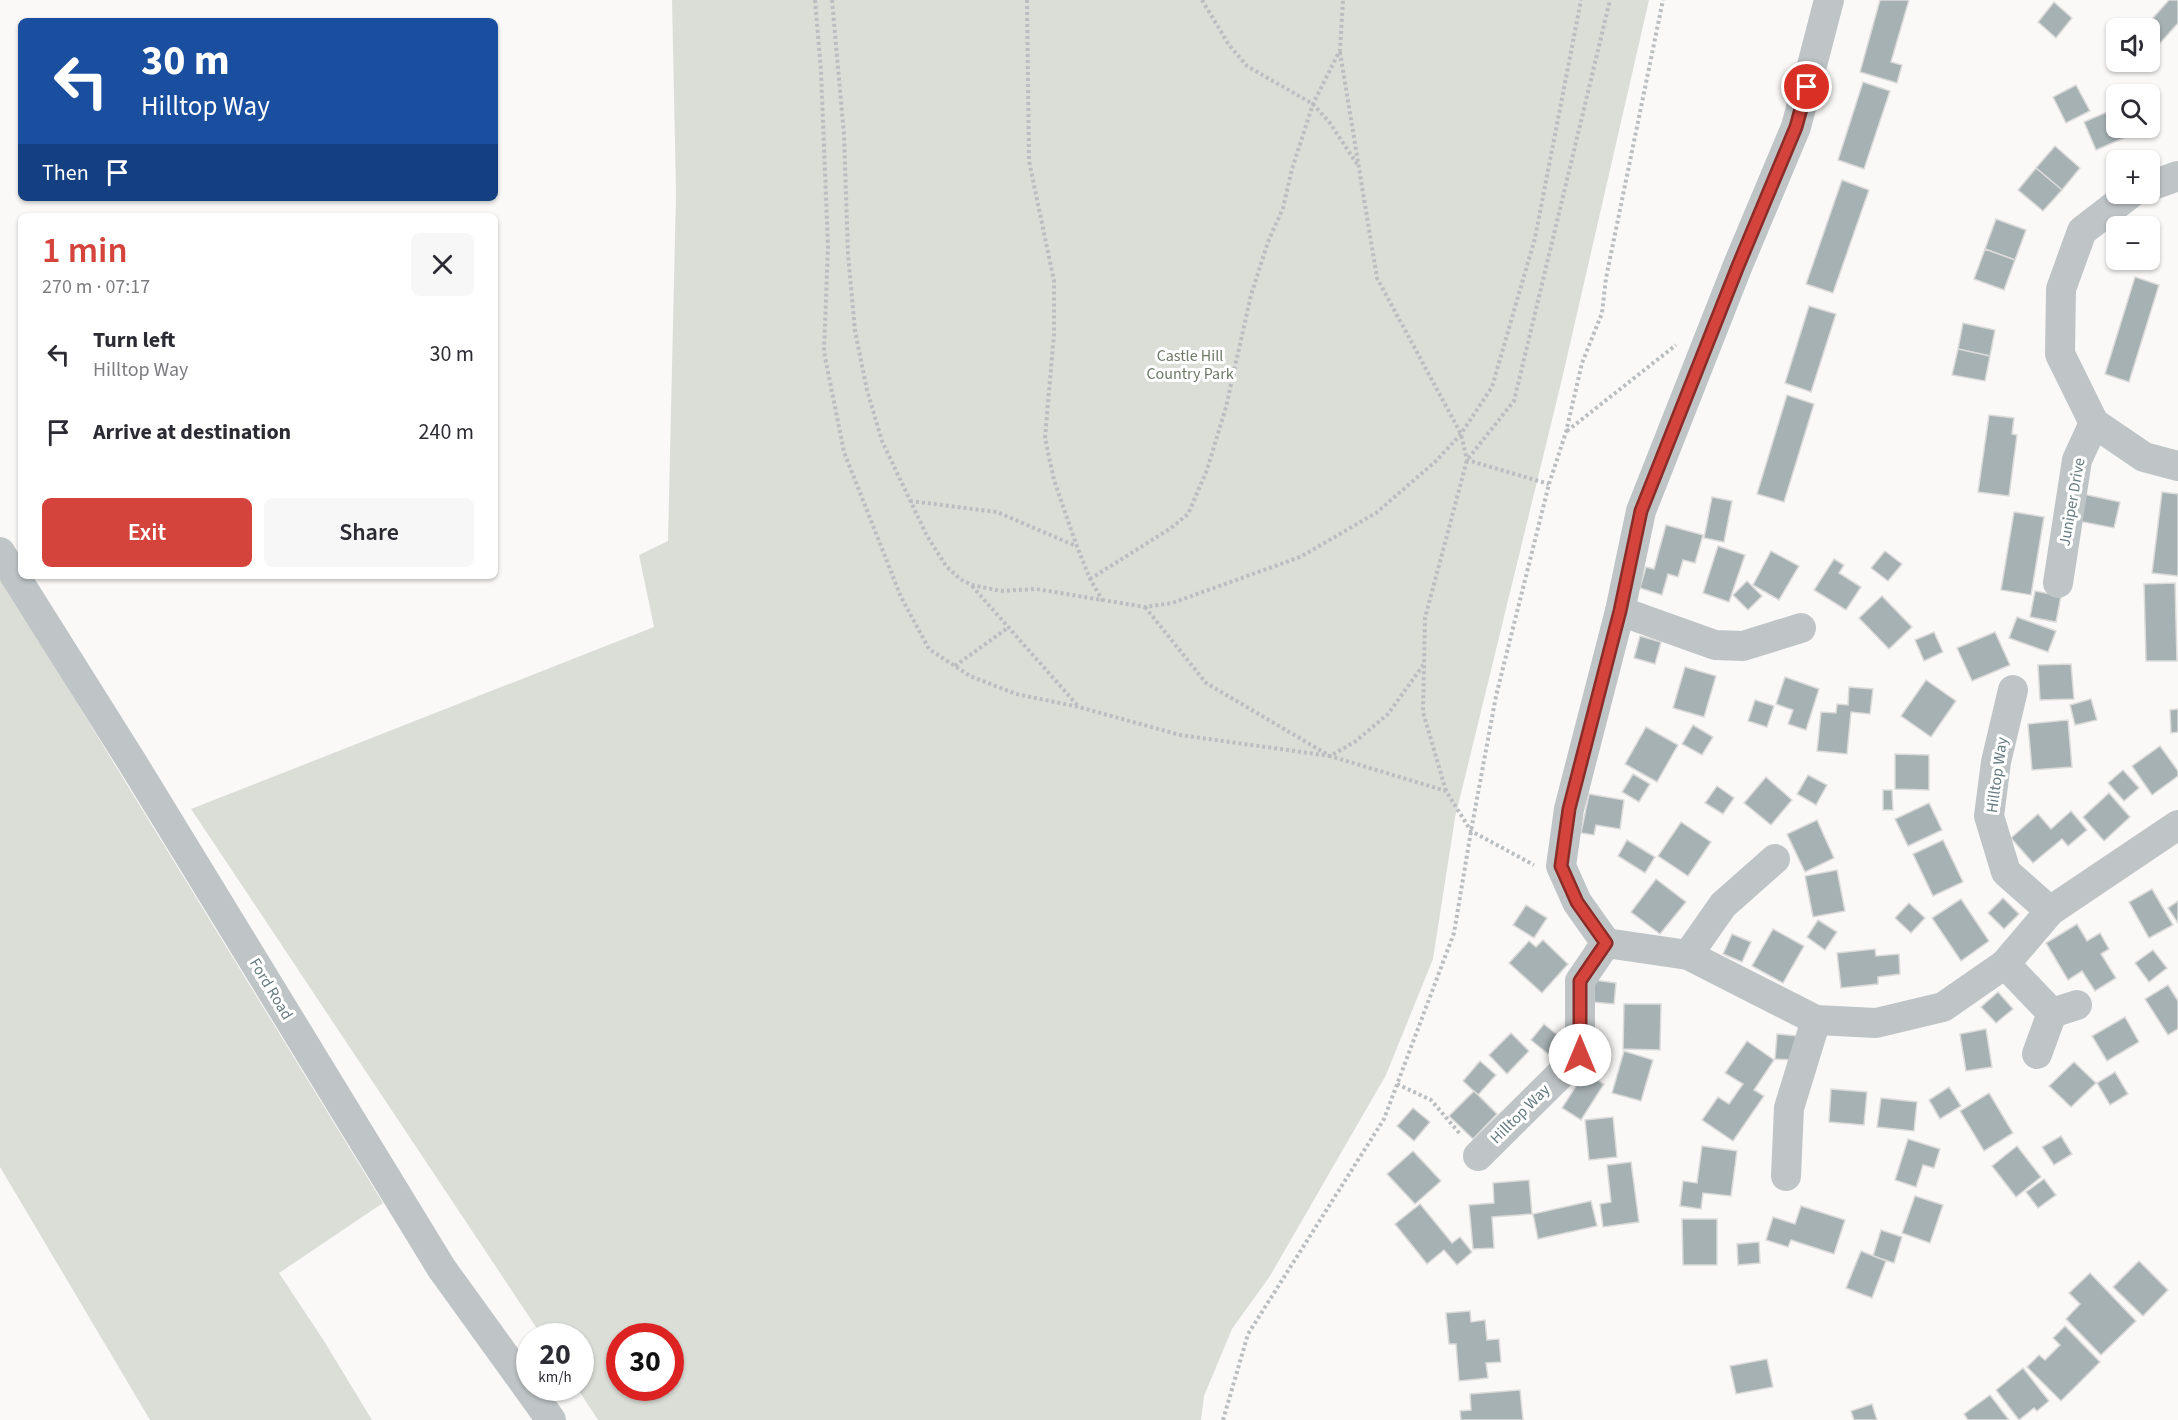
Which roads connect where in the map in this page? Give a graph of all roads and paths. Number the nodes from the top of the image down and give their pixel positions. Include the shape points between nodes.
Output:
1 (815, 0) edge
2 (832, 0) edge
3 (1027, 0) edge
4 (1202, 0) edge
5 (1342, 0) edge
6 (1581, 0) edge
7 (1610, 0) edge
8 (1663, 0) edge
9 (1829, 0) edge
10 (1340, 50) junction
11 (1313, 104) junction
12 (1359, 168) junction
13 (2178, 176) edge
14 (2160, 182) edge
15 (2117, 204) edge
16 (1684, 340) dead end
17 (2094, 423) junction
18 (1566, 432) junction
19 (1461, 434) junction
20 (1467, 460) junction
21 (2178, 466) edge
22 (1549, 484) junction
23 (910, 501) junction
24 (1077, 546) junction
25 (0, 552) edge
26 (1090, 579) junction
27 (2058, 583) dead end
28 (972, 585) junction
29 (1104, 602) junction
30 (1145, 607) junction
31 (1620, 611) junction
32 (1009, 627) junction
33 (1801, 628) dead end
34 (1424, 664) junction
35 (955, 666) junction
36 (2013, 690) dead end
37 (1079, 707) junction
38 (1330, 756) junction
39 (1446, 791) junction
40 (2178, 825) edge
41 (1471, 831) junction
42 (1775, 859) dead end
43 (1561, 866) junction
44 (2050, 911) junction
45 (1606, 943) junction
46 (1688, 955) junction
47 (2005, 964) junction
48 (1816, 1020) junction
49 (2037, 1054) dead end
50 (1397, 1084) junction
51 (1478, 1156) joint
52 (1786, 1176) dead end
53 (551, 1420) edge
54 (1223, 1420) edge

1 - 35 path via 828,248 824,352 844,452 901,597 929,649
2 - 23 path via 855,331 882,441
3 - 24 path via 1029,161 1054,281 1054,334 1045,438 1054,480
4 - 11 path via 1229,45 1247,66
5 - 10 path
6 - 19 path via 1535,238 1492,387
7 - 20 path via 1514,401
8 - 18 path via 1602,313 1582,363
9 - 31 street via 1796,127 1641,511
10 - 11 path
10 - 12 path
11 - 12 path
11 - 26 path via 1283,208 1251,296 1207,470 1188,514
12 - 19 path via 1377,279
13 - 14 street
15 - 17 street via 2082,231 2061,289 2060,354
16 - 18 path
17 - 21 street via 2144,457
17 - 27 street, Juniper Drive via 2077,460
18 - 22 path
19 - 20 path
19 - 30 path via 1376,513 1300,557 1172,603
20 - 22 path
20 - 34 path via 1425,618
22 - 41 path via 1496,696
23 - 24 path via 997,513
23 - 28 path via 946,566
24 - 26 path
25 - 53 street, Ford Road via 442,1269
26 - 29 path
28 - 29 path via 1001,591 1036,589
28 - 32 path
29 - 30 path
30 - 38 path via 1206,683
31 - 33 street via 1714,645 1743,646
31 - 43 street via 1569,809
32 - 35 path
32 - 37 path
34 - 38 path via 1388,714 1356,741
34 - 39 path via 1423,712
35 - 37 path via 1016,694
36 - 44 street, Hilltop Way via 1996,762 1989,816 2006,872
37 - 38 path via 1180,735
38 - 39 path
39 - 41 path
40 - 44 street
41 - 43 path via 1538,868
41 - 50 path via 1455,933
42 - 46 street via 1723,905
43 - 45 street via 1577,902
44 - 47 street
45 - 46 street
45 - 51 street, Hilltop Way via 1580,981 1580,1055
46 - 48 street
47 - 48 street via 1943,1007 1876,1023
47 - 49 street via 2065,1009
48 - 52 street via 1789,1108
50 - 51 path via 1431,1100
50 - 54 path via 1384,1119 1248,1334

